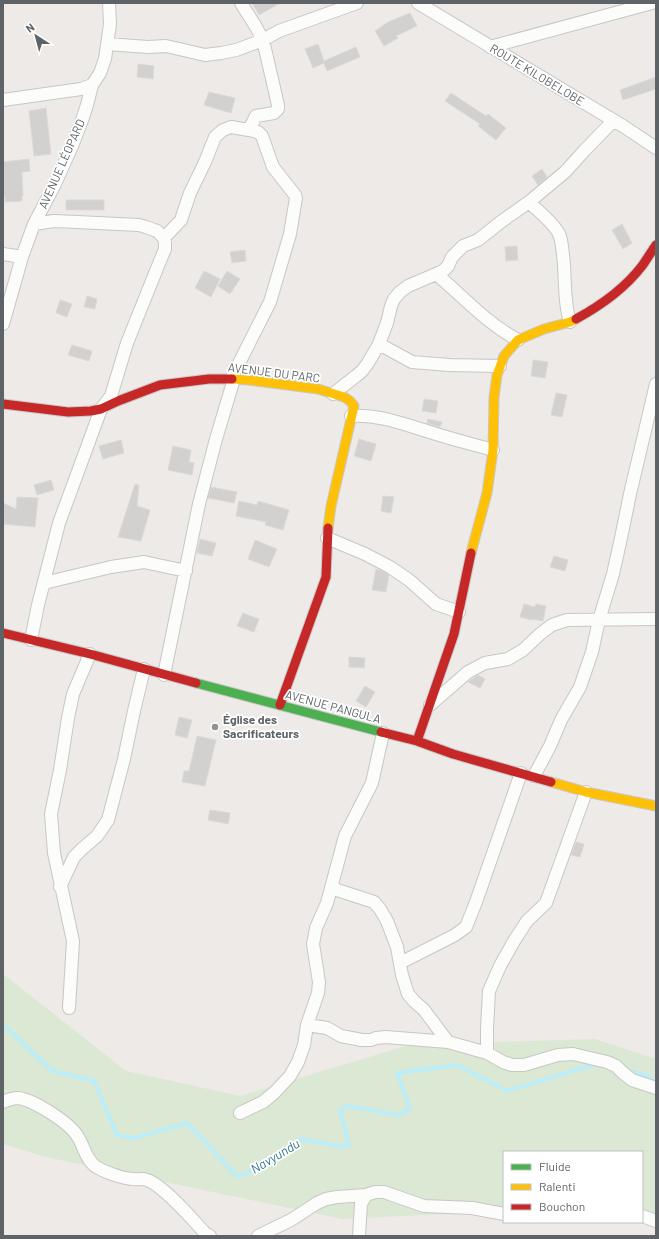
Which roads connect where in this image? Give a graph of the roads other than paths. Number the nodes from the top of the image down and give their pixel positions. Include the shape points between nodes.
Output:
1 (109, 3) edge
2 (241, 3) edge
3 (357, 3) edge
4 (418, 3) edge
5 (652, 3) edge
6 (263, 40) junction
7 (107, 44) junction
8 (490, 47) junction
9 (92, 85) junction
10 (3, 100) edge
11 (613, 121) junction
12 (249, 130) junction
13 (656, 148) edge
14 (529, 202) junction
15 (34, 224) junction
16 (164, 238) junction
17 (656, 245) edge
18 (3, 254) edge
19 (22, 257) junction
20 (436, 274) junction
21 (570, 322) junction
22 (3, 324) edge
23 (518, 340) junction
24 (379, 344) junction
25 (500, 366) junction
26 (232, 379) junction
27 (656, 384) edge
28 (333, 394) junction
29 (3, 404) edge
30 (101, 409) junction
31 (351, 416) junction
32 (493, 450) junction
33 (327, 538) junction
34 (186, 571) junction
35 (44, 583) junction
36 (459, 612) junction
37 (656, 619) edge
38 (599, 620) junction
39 (3, 633) edge
40 (31, 640) junction
41 (90, 654) junction
42 (144, 669) junction
43 (164, 675) junction
44 (430, 704) junction
45 (280, 705) junction
46 (383, 733) junction
47 (417, 741) junction
48 (521, 773) junction
49 (534, 776) junction
50 (586, 792) junction
51 (656, 806) edge
52 (60, 887) junction
53 (332, 888) junction
54 (400, 963) junction
55 (69, 1008) dead end
56 (307, 1025) junction
57 (448, 1042) junction
58 (487, 1053) junction
59 (656, 1088) edge
60 (3, 1102) edge
61 (240, 1113) dead end
62 (366, 1195) junction
63 (503, 1214) edge
64 (643, 1216) edge
65 (656, 1221) edge
66 (210, 1236) edge
67 (258, 1236) edge
68 (359, 1236) edge

1 - 7 street, AVENUE LÉOPARD via 110,24
2 - 6 street
3 - 6 street via 280,31
4 - 8 street, ROUTE KILOBELOBE
5 - 8 street
6 - 7 street via 236,50 205,55 166,46
6 - 12 street via 278,109 274,113 256,116
7 - 9 street, AVENUE LÉOPARD via 100,73
8 - 11 street, ROUTE KILOBELOBE
9 - 10 street via 81,90
9 - 15 street, AVENUE LÉOPARD via 81,123 55,184
11 - 13 street, ROUTE KILOBELOBE
11 - 14 street via 565,172
12 - 16 street via 231,127 215,137 181,220
12 - 26 street via 262,136 273,167 296,198 290,234 270,302
14 - 20 street via 478,240 463,246 452,257 448,266
14 - 21 street via 552,223 559,234 565,269 565,300
15 - 16 street via 54,222 139,225 157,230
15 - 19 street, AVENUE LÉOPARD
16 - 30 street via 165,248 127,343 110,396
17 - 21 street via 641,267 621,288 589,312
18 - 19 street
19 - 22 street, AVENUE LÉOPARD
20 - 23 street via 490,322
20 - 24 street via 408,286 394,299
21 - 23 street
23 - 25 street via 504,356
24 - 25 street via 412,362
24 - 28 street via 362,371
25 - 32 street via 496,375 494,397
26 - 28 street, AVENUE DU PARC via 318,389
26 - 30 street, AVENUE DU PARC via 160,385
26 - 34 street via 199,504
27 - 38 street via 622,538
28 - 31 street, AVENUE DU PARC via 350,401 354,406
29 - 30 street, AVENUE DU PARC via 68,412
30 - 35 street via 59,523
31 - 32 street via 378,417
31 - 33 street, AVENUE DU PARC via 331,506
32 - 36 street via 487,493
33 - 36 street via 390,567 436,604
33 - 45 street, AVENUE DU PARC via 326,577
34 - 35 street via 144,562
34 - 43 street
35 - 40 street
36 - 44 street
37 - 38 street
38 - 44 street via 567,620 552,625 523,650 508,659 485,663 468,672
38 - 49 street via 580,687 560,720
39 - 40 street, AVENUE PANGULA
40 - 41 street, AVENUE PANGULA
41 - 42 street, AVENUE PANGULA
41 - 52 street via 73,694 51,814
42 - 43 street, AVENUE PANGULA
42 - 52 street via 108,820 97,836 74,858
43 - 45 street, AVENUE PANGULA
44 - 47 street
45 - 46 street, AVENUE PANGULA
46 - 47 street, AVENUE PANGULA
46 - 53 street via 372,783 346,836
47 - 48 street, AVENUE PANGULA
48 - 49 street, AVENUE PANGULA
48 - 54 street via 466,927
49 - 50 street, AVENUE PANGULA
50 - 51 street, AVENUE PANGULA
50 - 58 street via 546,903 527,921 514,941 489,991
52 - 55 street via 73,941
53 - 54 street via 374,902 387,920
53 - 56 street via 316,928 314,944 318,993
54 - 57 street via 408,994 424,1010
56 - 57 street via 327,1028 341,1036 362,1040 386,1037
56 - 61 street via 304,1045 290,1076 263,1102
57 - 58 street
58 - 59 street via 512,1065 524,1065 558,1054 572,1054 607,1062 616,1066 632,1080
60 - 66 street via 13,1098 25,1100 54,1115 76,1134 94,1165 112,1174 148,1180 155,1184
62 - 63 street via 384,1192 424,1206 472,1208
62 - 67 street via 326,1199
62 - 68 street via 361,1204
64 - 65 street

